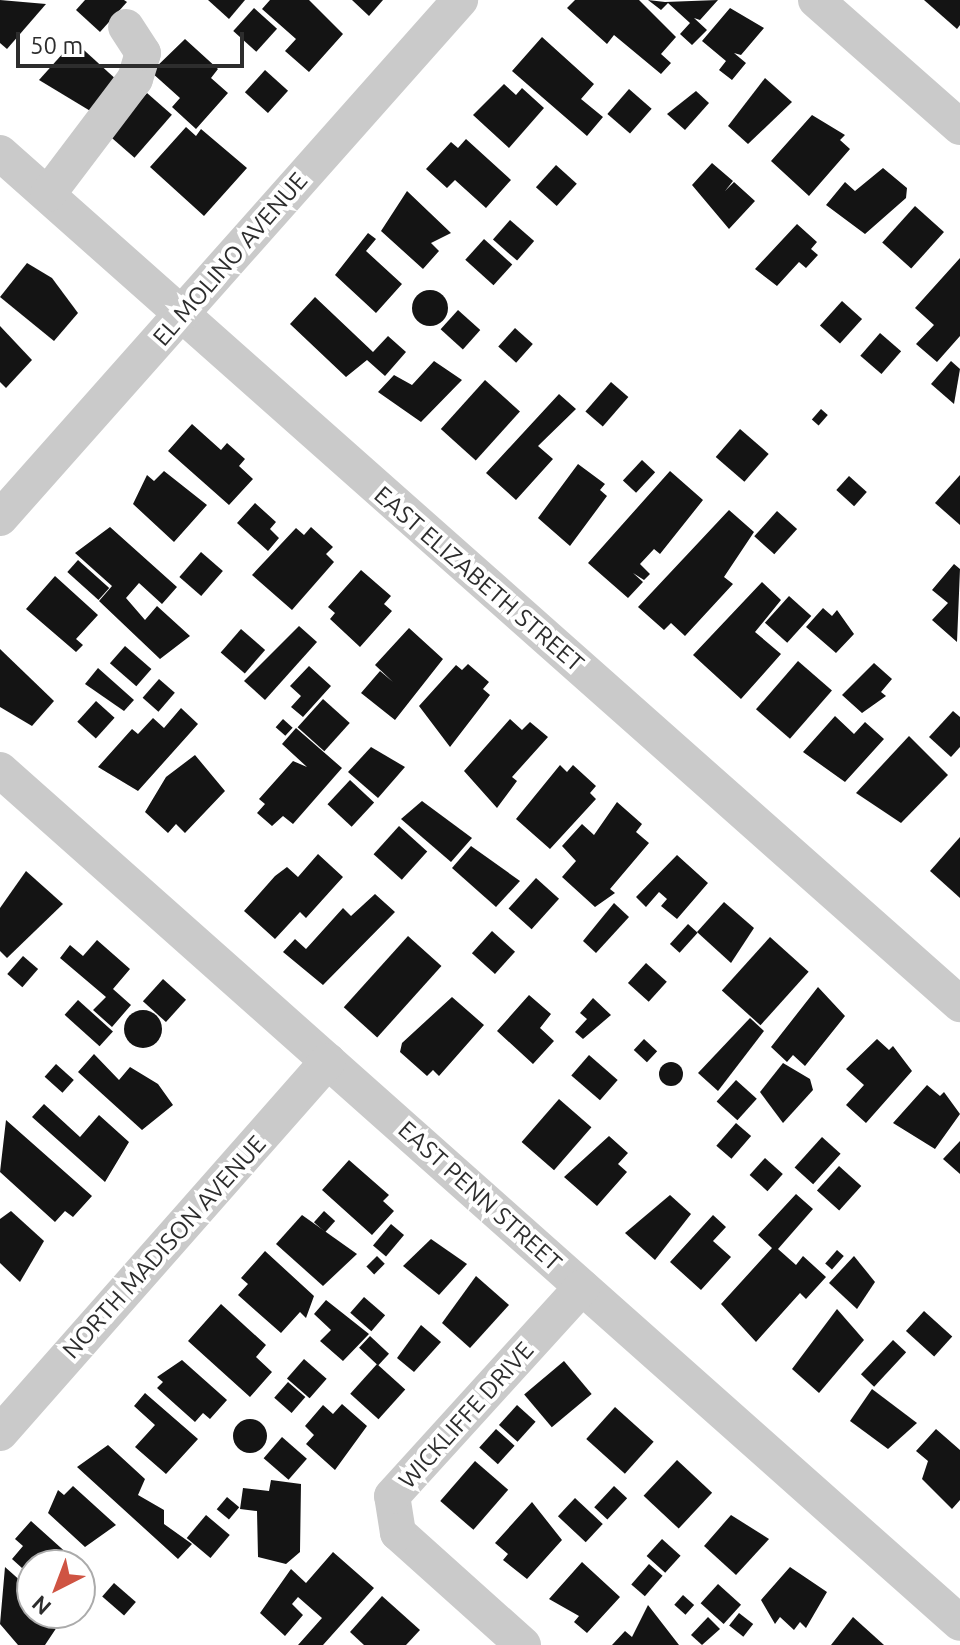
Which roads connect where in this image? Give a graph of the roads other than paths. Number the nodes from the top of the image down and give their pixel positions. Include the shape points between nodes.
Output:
1 (460, 0) edge
2 (816, 0) edge
3 (126, 27) dead end
4 (960, 127) edge
5 (0, 153) edge
6 (48, 194) junction
7 (180, 315) junction
8 (0, 518) edge
9 (0, 770) edge
10 (960, 1004) edge
11 (328, 1061) junction
12 (582, 1287) junction
13 (0, 1433) edge
14 (960, 1623) edge
15 (523, 1645) edge

1 - 7 street, EL MOLINO AVENUE
2 - 4 street
3 - 6 street via 143,53 135,79
5 - 6 street, EAST ELIZABETH STREET
6 - 7 street, EAST ELIZABETH STREET
7 - 8 street, EL MOLINO AVENUE
7 - 10 street, EAST ELIZABETH STREET
9 - 11 street, EAST PENN STREET
11 - 12 street, EAST PENN STREET
11 - 13 street, NORTH MADISON AVENUE
12 - 14 street, EAST PENN STREET
12 - 15 street, WICKLIFFE DRIVE via 392,1496 398,1533

